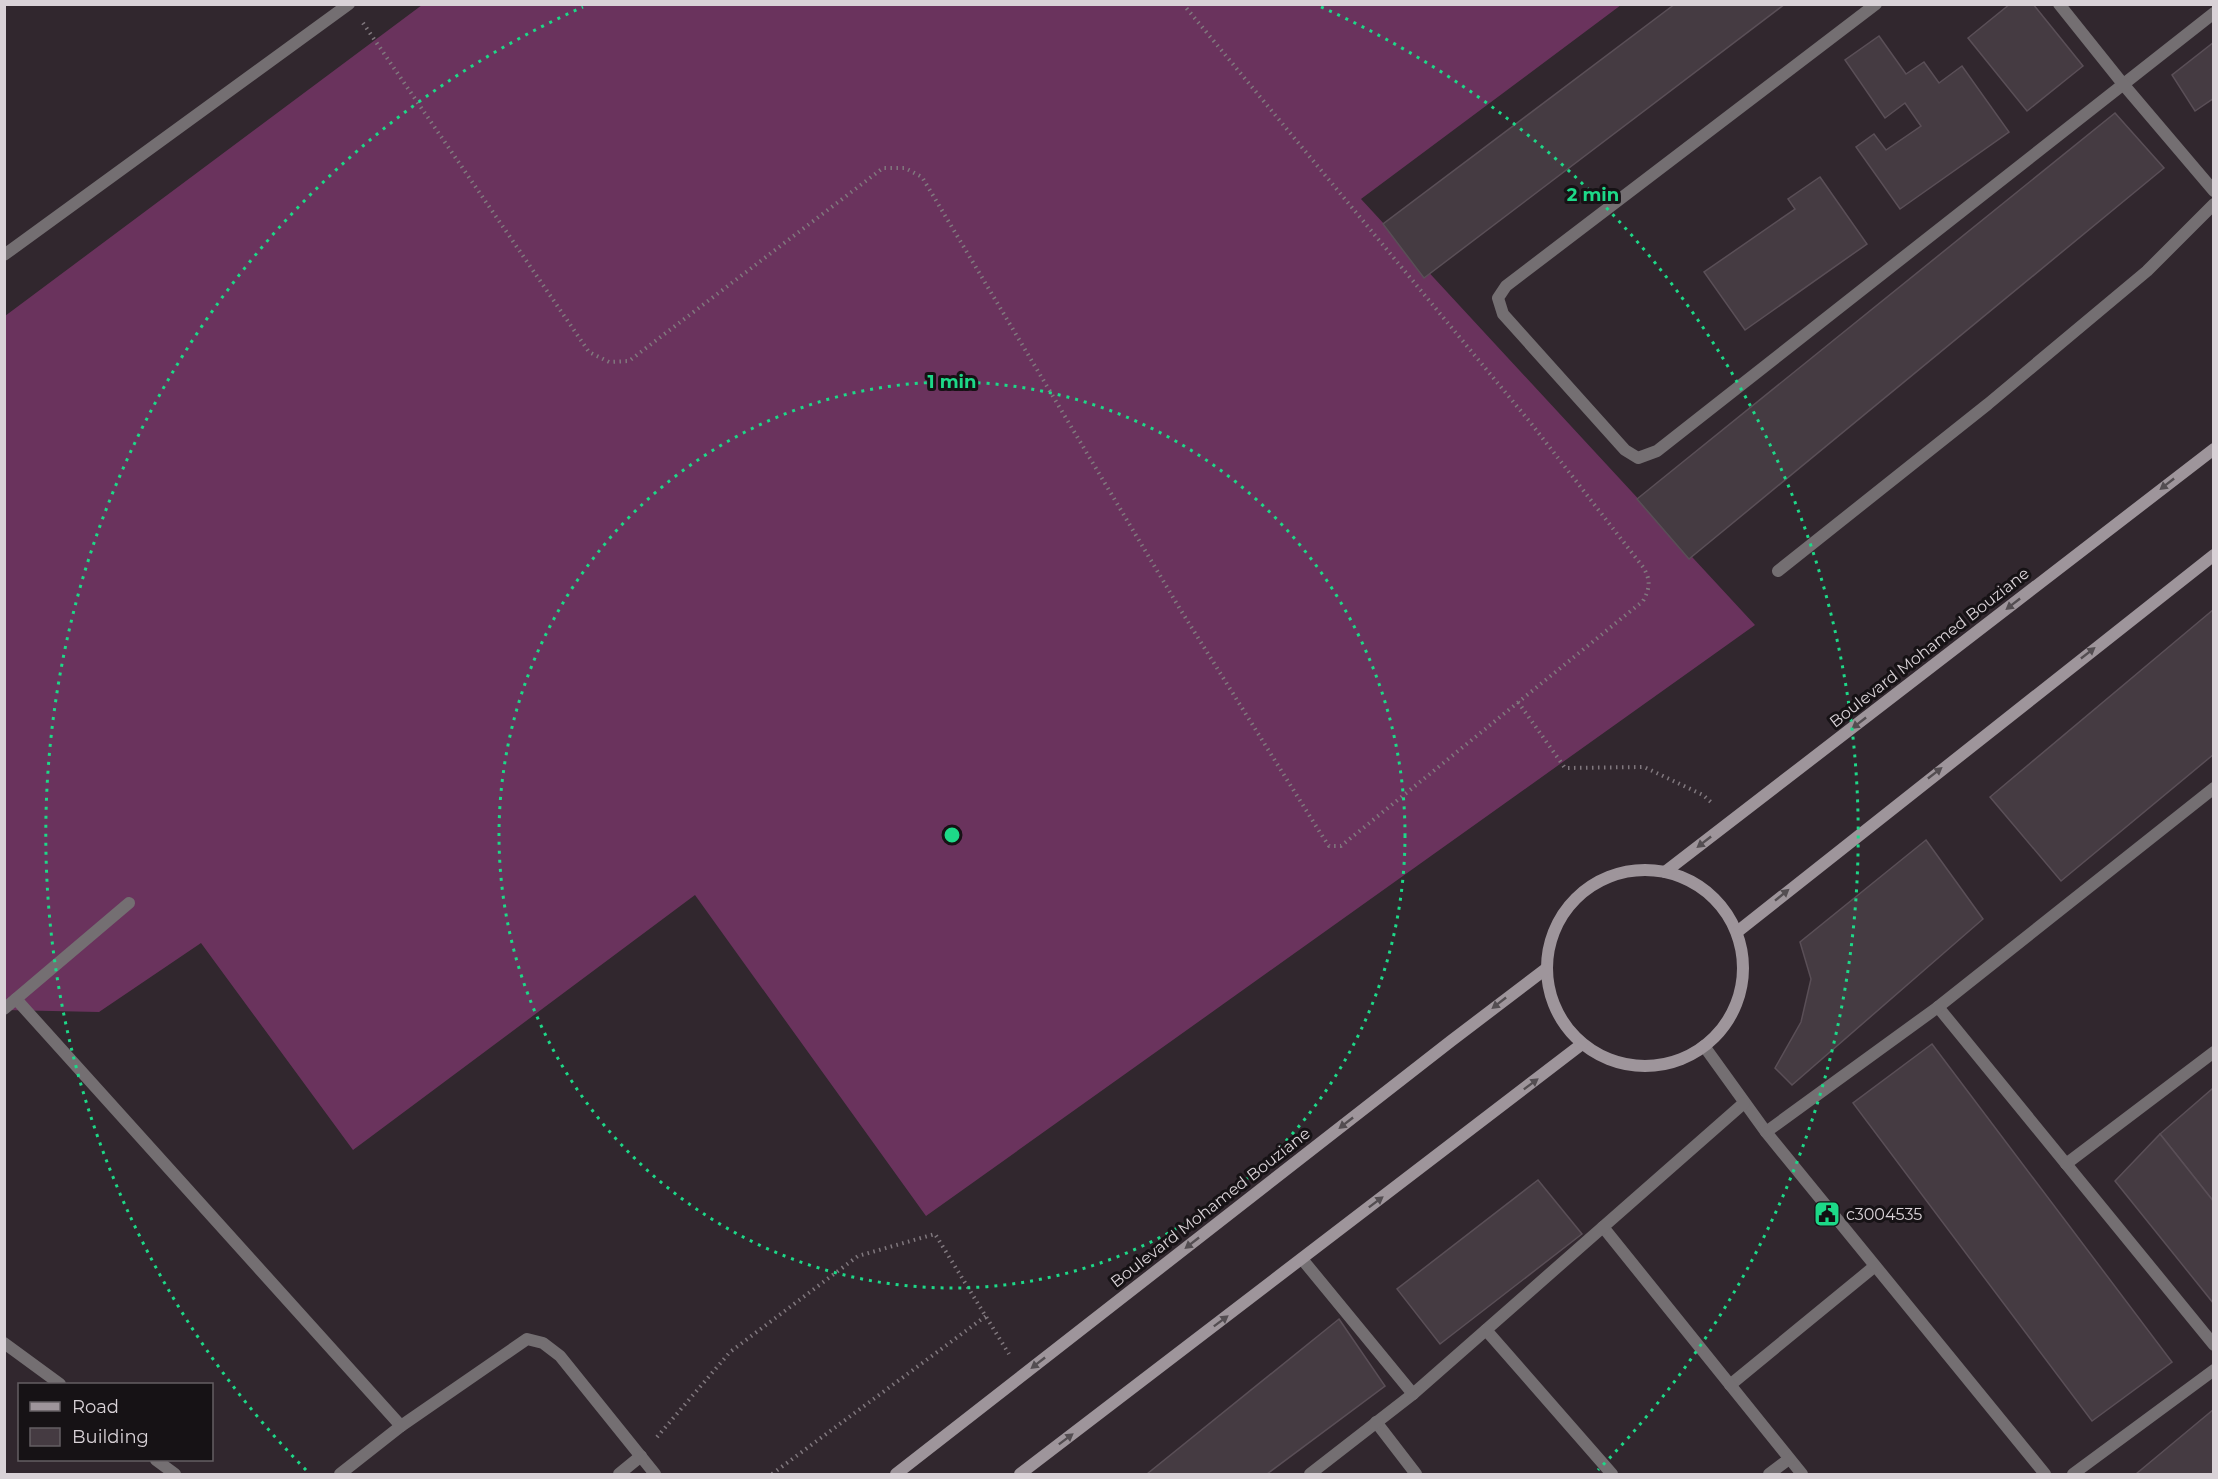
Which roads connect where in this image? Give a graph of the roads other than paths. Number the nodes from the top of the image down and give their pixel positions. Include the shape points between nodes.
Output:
1 (1876, 4) edge
2 (2060, 4) edge
3 (353, 9) edge
4 (2214, 14) edge
5 (2123, 84) junction
6 (2214, 191) edge
7 (2214, 204) edge
8 (4, 255) edge
9 (2214, 449) edge
10 (2214, 555) edge
11 (1778, 571) dead end
12 (2214, 788) edge
13 (1665, 872) junction
14 (129, 903) dead end
15 (1737, 932) junction
16 (1547, 968) junction
17 (16, 999) junction
18 (1938, 1007) junction
19 (4, 1009) edge
20 (1582, 1044) junction
21 (1704, 1046) junction
22 (2211, 1060) edge
23 (1744, 1103) junction
24 (1766, 1132) junction
25 (2066, 1164) junction
26 (1603, 1227) junction
27 (1302, 1259) junction
28 (1875, 1266) junction
29 (1486, 1330) junction
30 (4, 1343) edge
31 (2214, 1345) edge
32 (2214, 1370) edge
33 (59, 1383) edge
34 (1730, 1385) junction
35 (1413, 1394) junction
36 (1376, 1422) junction
37 (401, 1426) junction
38 (640, 1456) junction
39 (1789, 1459) junction
40 (157, 1461) edge
41 (175, 1474) edge
42 (340, 1474) edge
43 (619, 1474) edge
44 (655, 1474) edge
45 (896, 1474) edge
46 (1020, 1474) edge
47 (1310, 1474) edge
48 (1416, 1474) edge
49 (1612, 1474) edge
50 (1768, 1474) edge
51 (1802, 1474) edge
52 (2046, 1474) edge
53 (2073, 1474) edge

1 - 5 street via 1506,286 1498,298 1503,314 1625,450 1638,458 1657,451
2 - 5 street
3 - 8 street
4 - 5 street
5 - 6 street
7 - 11 street via 2147,271
9 -> 13 street, Boulevard Mohamed Bouziane
15 -> 10 street
12 - 18 street
13 - 15 street via 1694,883 1718,903
13 - 16 street via 1630,871 1597,882 1561,916 1553,934
14 - 17 street
15 - 21 street via 1743,965 1739,996 1726,1024
16 - 20 street via 1551,997 1563,1023
16 -> 45 street, Boulevard Mohamed Bouziane
17 - 19 street
17 - 37 street
18 - 24 street
18 - 25 street
20 - 21 street via 1611,1060 1643,1067 1676,1062
27 -> 20 street
21 - 23 street
22 - 25 street
23 - 24 street
23 - 26 street
24 - 28 street
25 - 31 street
26 - 29 street
26 - 34 street
27 - 35 street
46 -> 27 street
28 - 34 street
28 - 52 street
29 - 35 street
29 - 49 street
30 - 33 street
32 - 53 street
34 - 39 street
35 - 36 street
36 - 47 street
36 - 48 street
37 - 38 street via 527,1339 543,1343 560,1356
37 - 42 street
38 - 43 street
38 - 44 street
39 - 50 street
39 - 51 street
40 - 41 street

